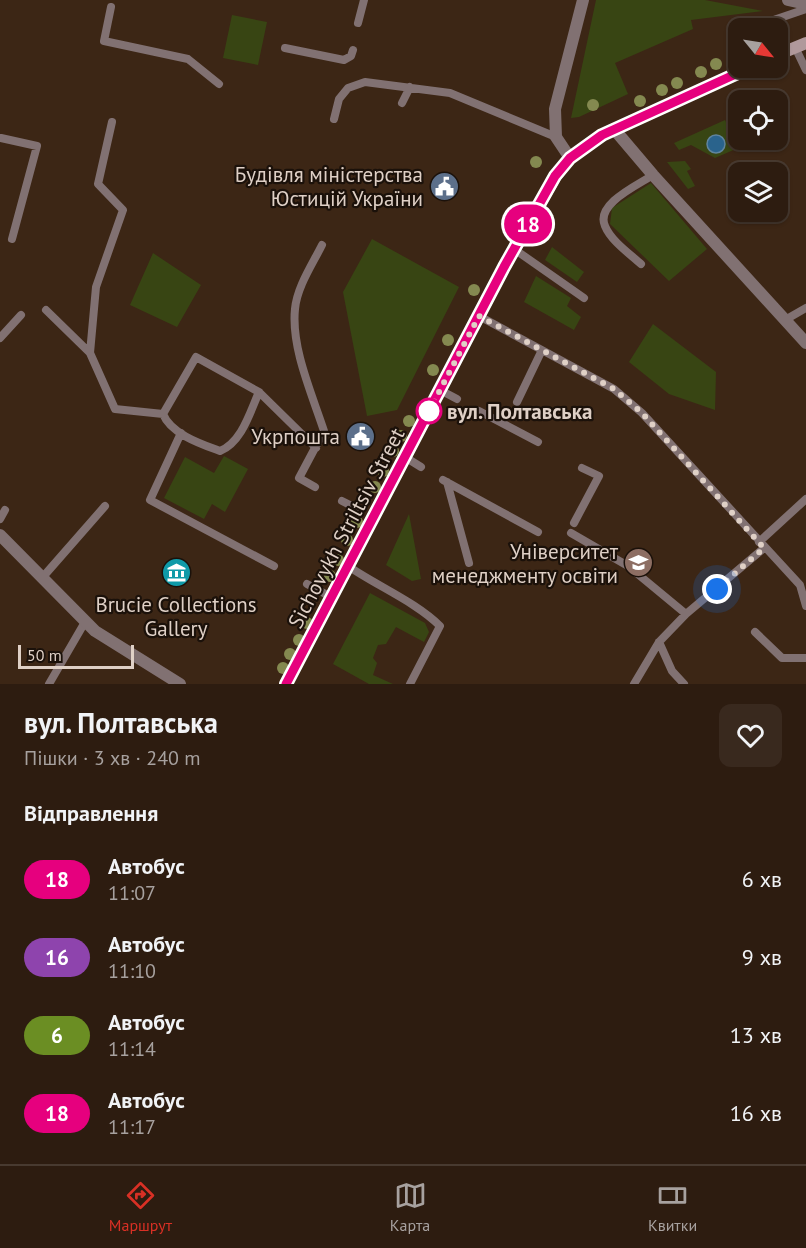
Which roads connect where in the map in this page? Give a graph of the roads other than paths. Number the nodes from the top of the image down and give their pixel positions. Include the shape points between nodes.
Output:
1 (364, 0) edge
2 (583, 0) edge
3 (788, 0) edge
4 (806, 4) edge
5 (111, 7) dead end
6 (806, 9) edge
7 (779, 18) edge
8 (358, 23) dead end
9 (800, 45) edge
10 (285, 48) dead end
11 (353, 50) dead end
12 (806, 70) edge
13 (728, 77) edge
14 (219, 84) dead end
15 (410, 87) junction
16 (402, 103) dead end
17 (334, 119) dead end
18 (112, 122) dead end
19 (614, 129) junction
20 (556, 137) junction
21 (0, 138) edge
22 (570, 158) junction
23 (653, 175) junction
24 (12, 239) dead end
25 (322, 245) dead end
26 (514, 249) junction
27 (641, 264) dead end
28 (584, 298) dead end
29 (806, 308) edge
30 (46, 310) dead end
31 (21, 315) dead end
32 (479, 316) junction
33 (784, 320) junction
34 (0, 338) edge
35 (806, 342) edge
36 (542, 350) junction
37 (90, 353) junction
38 (440, 390) junction
39 (259, 392) junction
40 (457, 399) dead end
41 (517, 402) dead end
42 (479, 411) dead end
43 (163, 414) junction
44 (181, 433) junction
45 (538, 442) dead end
46 (316, 448) junction
47 (405, 458) junction
48 (421, 467) dead end
49 (582, 468) dead end
50 (315, 487) dead end
51 (806, 499) edge
52 (342, 501) dead end
53 (105, 506) dead end
54 (356, 508) dead end
55 (5, 510) dead end
56 (0, 519) edge
57 (574, 524) dead end
58 (538, 532) dead end
59 (571, 533) dead end
60 (0, 535) edge
61 (762, 545) junction
62 (469, 563) dead end
63 (348, 566) junction
64 (274, 567) dead end
65 (42, 578) junction
66 (307, 584) dead end
67 (331, 597) junction
68 (806, 606) edge
69 (686, 614) junction
70 (85, 622) junction
71 (755, 632) dead end
72 (659, 642) junction
73 (806, 658) edge
74 (177, 683) edge
75 (49, 684) edge
76 (286, 684) edge
77 (410, 684) edge
78 (634, 684) edge
79 (684, 684) edge

1 - 8 lane
2 - 20 street via 555,109
3 - 4 street
5 - 14 lane via 104,41 188,59
6 - 7 lane
9 - 12 lane
10 - 11 lane via 344,60
13 - 19 main road, Sichovykh Striltsiv Street
15 - 16 lane
15 - 17 lane via 365,82 348,88 339,99
15 - 20 lane via 450,93
18 - 37 lane via 98,184 123,210 96,287
19 - 22 main road, Sichovykh Striltsiv Street
19 - 23 street
20 - 22 street
21 - 24 lane via 37,146
22 - 26 main road, Sichovykh Striltsiv Street via 546,191
23 - 27 lane via 612,202 603,215 611,236
23 - 33 street
25 - 46 lane via 294,308 295,339 324,431
26 - 28 lane
26 - 32 main road, Sichovykh Striltsiv Street
29 - 33 lane
30 - 37 lane
31 - 34 lane
32 - 36 lane
32 - 38 main road, Sichovykh Striltsiv Street
33 - 35 street
36 - 41 lane
36 - 61 lane via 614,389 642,413
37 - 43 lane via 115,409
38 - 40 lane
38 - 47 main road, Sichovykh Striltsiv Street
39 - 43 lane via 196,357
39 - 44 lane via 229,447 220,451
39 - 46 lane
42 - 45 lane
43 - 44 lane via 172,428
44 - 64 lane via 150,500
46 - 50 lane via 299,478
47 - 48 lane
47 - 63 main road, Sichovykh Striltsiv Street
49 - 57 lane via 599,476
51 - 61 lane
52 - 54 lane
53 - 65 lane
55 - 56 lane
58 - 62 lane via 445,481
59 - 69 lane via 628,566
60 - 65 street
61 - 68 lane via 800,585
61 - 69 lane
63 - 67 main road, Sichovykh Striltsiv Street
63 - 77 lane via 440,626
65 - 70 street
66 - 67 lane
67 - 76 main road, Sichovykh Striltsiv Street
69 - 72 lane
70 - 74 street
70 - 75 lane
71 - 73 lane via 782,658
72 - 78 lane
72 - 79 lane via 672,671

